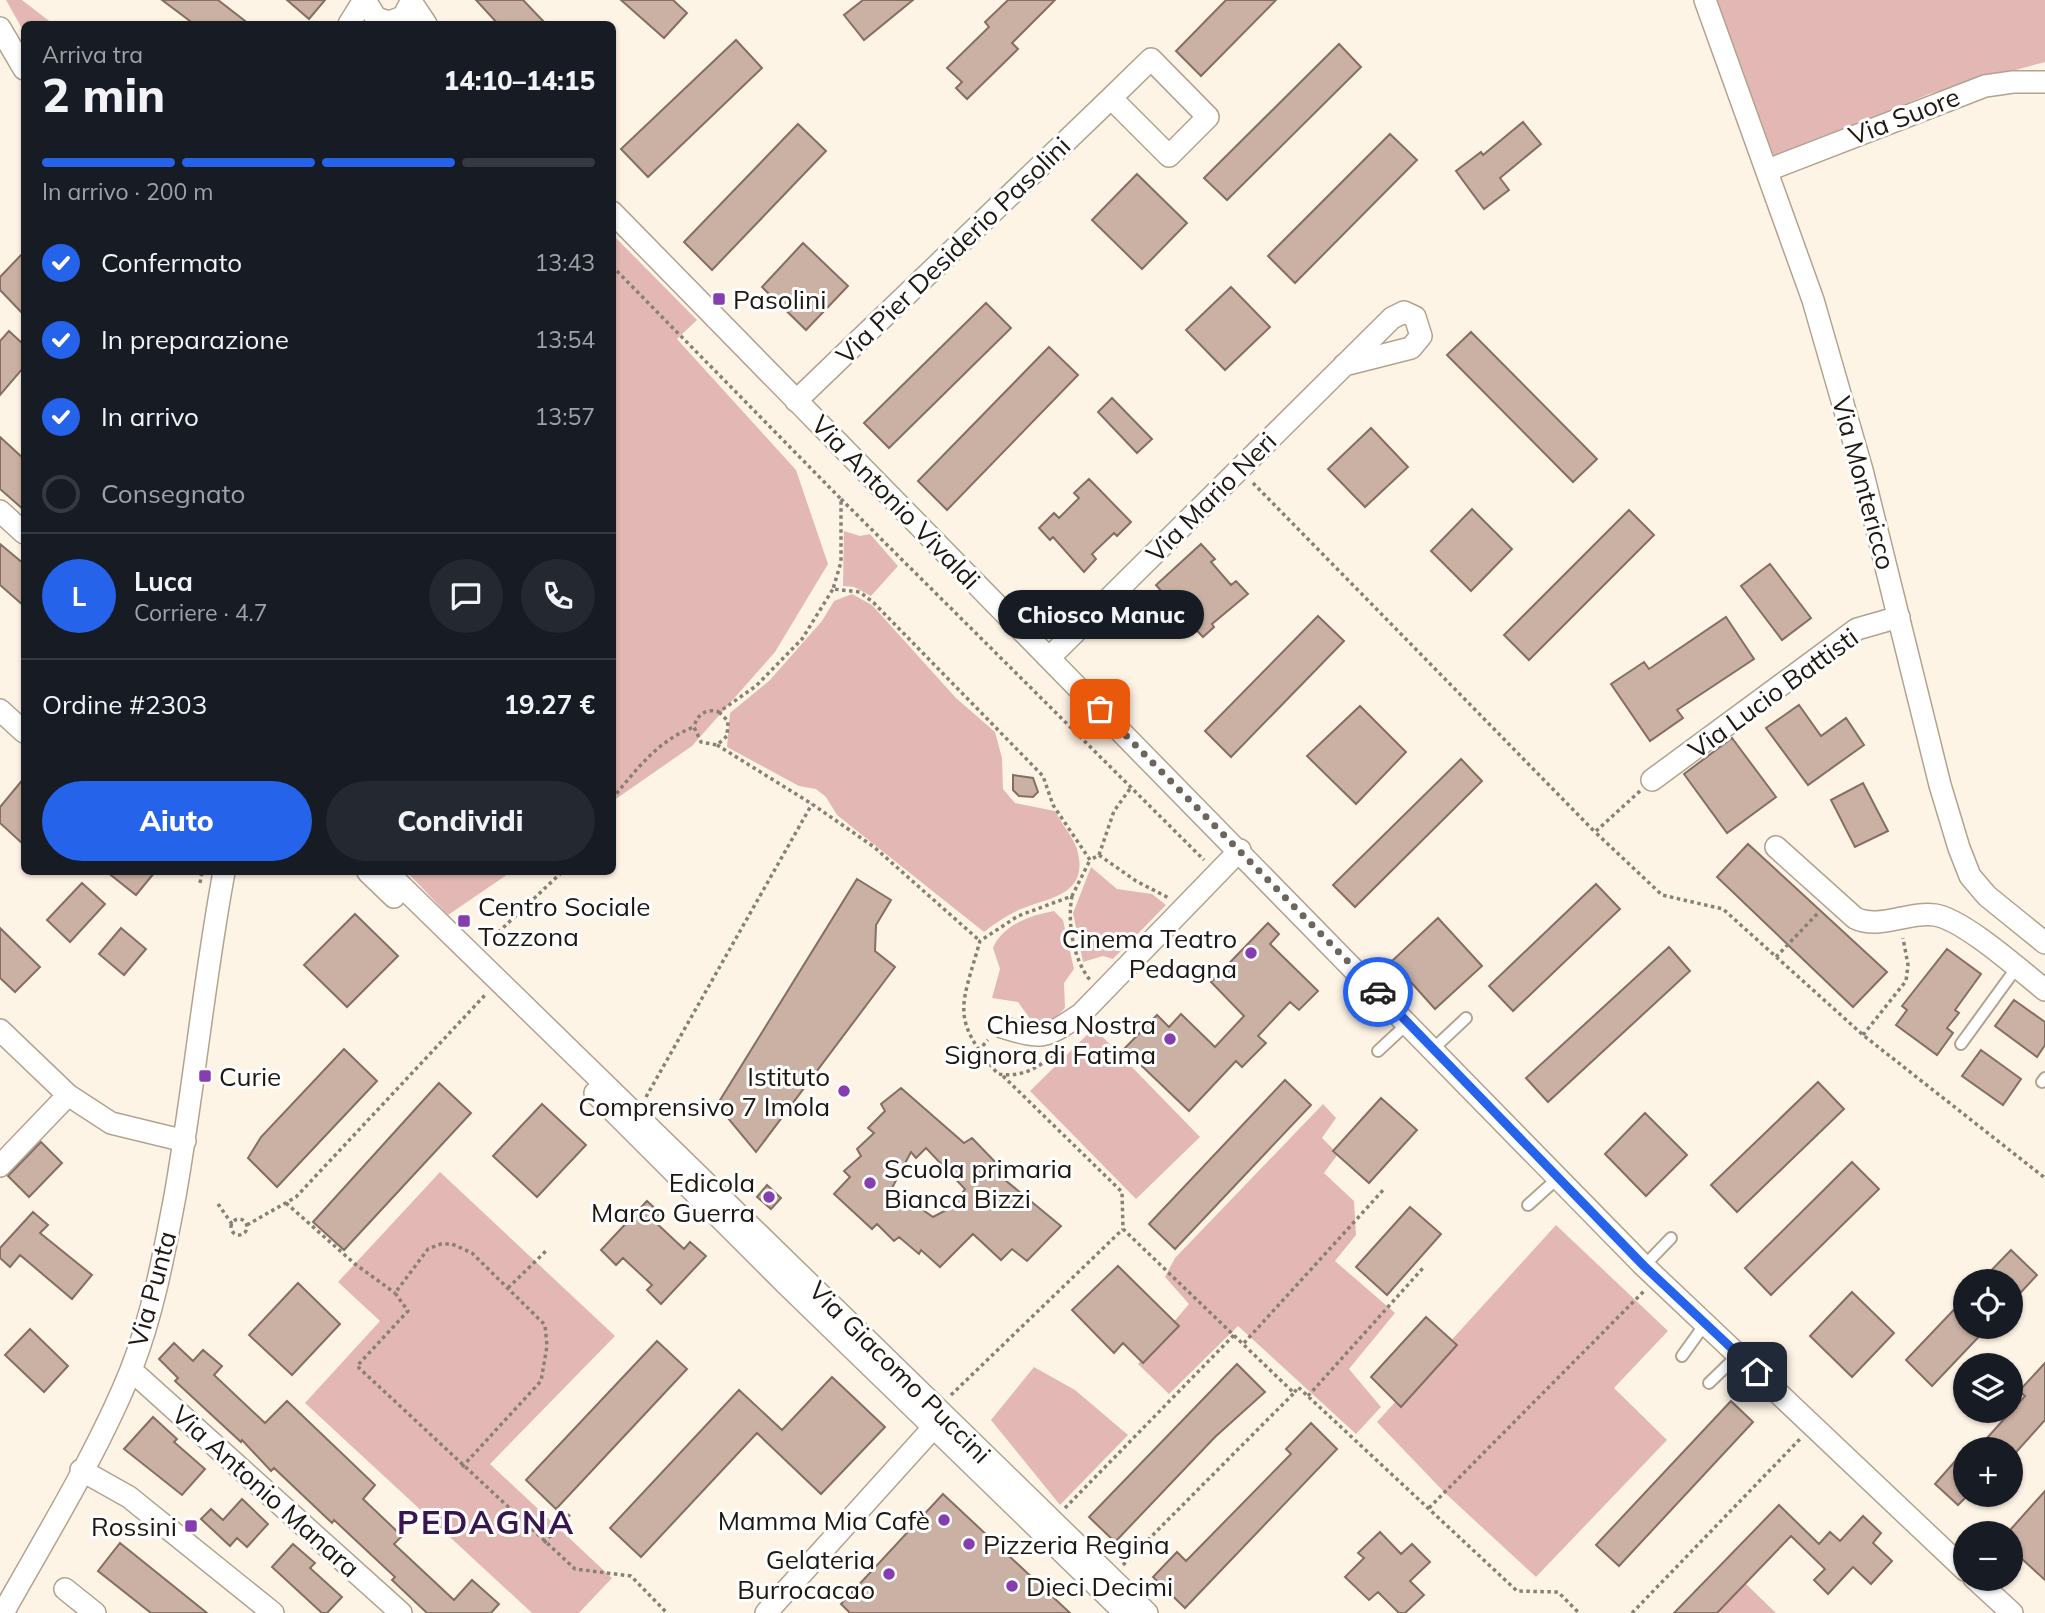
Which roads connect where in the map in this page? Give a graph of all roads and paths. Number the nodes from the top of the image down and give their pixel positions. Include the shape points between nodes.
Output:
1 (1705, 0) edge
2 (366, 11) edge
3 (411, 11) edge
4 (387, 21) edge
5 (391, 21) edge
6 (0, 29) edge
7 (21, 64) edge
8 (2045, 82) edge
9 (1111, 98) junction
10 (1768, 170) junction
11 (616, 216) edge
12 (616, 270) edge
13 (1344, 365) dead end
14 (796, 401) junction
15 (1249, 479) dead end
16 (841, 499) junction
17 (0, 511) edge
18 (21, 530) edge
19 (833, 589) junction
20 (1899, 617) junction
21 (1049, 658) junction
22 (0, 710) edge
23 (719, 712) junction
24 (694, 727) junction
25 (21, 729) edge
26 (717, 745) junction
27 (1652, 780) joint
28 (1132, 786) junction
29 (616, 794) edge
30 (812, 804) junction
31 (1595, 832) junction
32 (1776, 847) dead end
33 (1240, 850) junction
34 (1099, 855) junction
35 (1090, 859) junction
36 (1216, 873) junction
37 (202, 875) edge
38 (223, 875) edge
39 (234, 875) edge
40 (371, 875) edge
41 (390, 875) edge
42 (559, 875) edge
43 (200, 885) dead end
44 (1072, 896) junction
45 (1833, 898) junction
46 (1181, 908) junction
47 (1899, 918) junction
48 (212, 936) junction
49 (980, 941) junction
50 (2045, 943) edge
51 (482, 947) dead end
52 (1776, 957) junction
53 (2017, 967) junction
54 (490, 990) junction
55 (2045, 990) edge
56 (1101, 993) junction
57 (1466, 1018) dead end
58 (1408, 1023) junction
59 (1002, 1027) dead end
60 (0, 1030) edge
61 (1863, 1035) junction
62 (1066, 1042) dead end
63 (1961, 1044) dead end
64 (1433, 1049) junction
65 (1378, 1051) dead end
66 (998, 1074) junction
67 (68, 1094) junction
68 (613, 1100) junction
69 (642, 1103) dead end
70 (185, 1140) junction
71 (0, 1166) edge
72 (1558, 1178) junction
73 (2045, 1178) edge
74 (1385, 1188) dead end
75 (285, 1203) junction
76 (218, 1204) dead end
77 (1528, 1205) dead end
78 (232, 1224) junction
79 (247, 1225) junction
80 (1123, 1229) junction
81 (1671, 1238) dead end
82 (548, 1250) dead end
83 (1423, 1268) dead end
84 (1646, 1277) junction
85 (508, 1288) junction
86 (395, 1293) junction
87 (1705, 1324) junction
88 (1234, 1335) junction
89 (1244, 1343) junction
90 (1738, 1355) junction
91 (1682, 1356) dead end
92 (131, 1370) junction
93 (1709, 1383) dead end
94 (1294, 1392) junction
95 (950, 1395) dead end
96 (1308, 1396) junction
97 (938, 1422) junction
98 (1802, 1436) dead end
99 (462, 1466) junction
100 (81, 1470) junction
101 (1429, 1508) junction
102 (1061, 1512) dead end
103 (570, 1514) dead end
104 (544, 1543) junction
105 (1953, 1559) edge
106 (1120, 1569) dead end
107 (65, 1589) dead end
108 (1988, 1591) edge
109 (3, 1613) edge
110 (95, 1613) edge
111 (273, 1613) edge
112 (401, 1613) edge
113 (667, 1613) edge
114 (766, 1613) edge
115 (1125, 1613) edge
116 (1147, 1613) edge
117 (1579, 1613) edge
118 (1632, 1613) edge
119 (2012, 1613) edge

1 - 10 street, Via Montericco
2 - 4 street
3 - 5 street
6 - 7 street
8 - 10 street, Via Suore via 1986,86
9 - 9 street, Via Pier Desiderio Pasolini via 1169,156 1208,117 1151,59
9 - 14 street, Via Pier Desiderio Pasolini
10 - 20 street, Via Montericco via 1821,326
11 - 14 street, Via Antonio Vivaldi
12 - 16 path
13 - 21 street, Via Mario Neri
14 - 21 street, Via Antonio Vivaldi
15 - 31 path
16 - 19 path via 841,562
16 - 28 path
17 - 18 street
19 - 23 path via 802,639 756,686
19 - 35 path via 860,592 874,603 1043,776 1053,805
20 - 27 street, Via Lucio Battisti via 1857,629
20 - 50 street, Via Montericco via 1940,785 1970,876 1987,896
21 - 33 street, Via Antonio Vivaldi
22 - 25 street
23 - 24 path via 702,713
23 - 26 path via 729,727
24 - 26 path via 701,742
24 - 29 path via 675,734 647,757
26 - 30 path
27 - 31 path
28 - 34 path via 1114,811
28 - 36 path
30 - 49 path via 874,847
30 - 69 path
31 - 52 path via 1662,895 1723,909
32 - 45 street
33 - 36 street
33 - 58 street, Via Antonio Vivaldi
34 - 35 path
34 - 46 path
35 - 44 path
36 - 46 street
37 - 43 path
38 - 48 street, Via Punta
39 - 48 street, Via Punta
40 - 54 street, Via Giacomo Puccini
41 - 68 street, Via Giacomo Puccini
42 - 51 path
44 - 49 path via 1018,916
44 - 56 path via 1068,916 1082,970
45 - 47 street via 1860,921
45 - 52 path
46 - 56 street
47 - 53 street via 1926,914 1947,918
47 - 61 path via 1908,965 1906,981
48 - 70 street, Via Punta
49 - 66 path via 964,1000 963,1025
52 - 61 path
53 - 55 street
53 - 63 lane
54 - 68 street, Via Giacomo Puccini
54 - 75 path via 296,1197
56 - 59 street via 1082,1014 1050,1034 1034,1037
57 - 64 lane
58 - 64 street, Via Antonio Vivaldi
58 - 65 lane
60 - 67 street
61 - 73 path
62 - 66 path via 1049,1059 1017,1077
64 - 72 street, Via Antonio Vivaldi
66 - 80 path via 1122,1192
67 - 70 street via 111,1123
67 - 71 street
68 - 97 street, Via Giacomo Puccini
70 - 92 street, Via Punta via 164,1256
72 - 77 lane
72 - 84 street, Via Antonio Vivaldi
74 - 89 path
75 - 79 path
75 - 86 path
76 - 78 path
78 - 79 path via 238,1219
78 - 79 path via 232,1231 239,1235 246,1232
80 - 88 path
80 - 95 path
81 - 84 lane
82 - 85 path
83 - 96 path
84 - 87 street, Via Antonio Vivaldi
84 - 101 path
85 - 86 path via 472,1252 441,1244 428,1250
85 - 99 path via 545,1325 548,1346 541,1381
86 - 99 path via 408,1311 357,1366
87 - 90 street, Via Antonio Vivaldi
87 - 91 lane
88 - 89 path
88 - 102 path
89 - 94 path
90 - 93 lane
90 - 105 street, Via Antonio Vivaldi
92 - 100 street, Via Punta
92 - 112 street, Via Antonio Manara
94 - 96 path via 1298,1387
94 - 106 path
96 - 101 path
97 - 114 street
97 - 115 street, Via Giacomo Puccini
97 - 116 street, Via Giacomo Puccini
98 - 118 path
99 - 104 path
100 - 109 street, Via Punta
100 - 111 street via 129,1497
101 - 117 path via 1517,1591 1558,1592
103 - 104 path
104 - 113 path via 576,1569 631,1576
107 - 110 street
108 - 119 street

